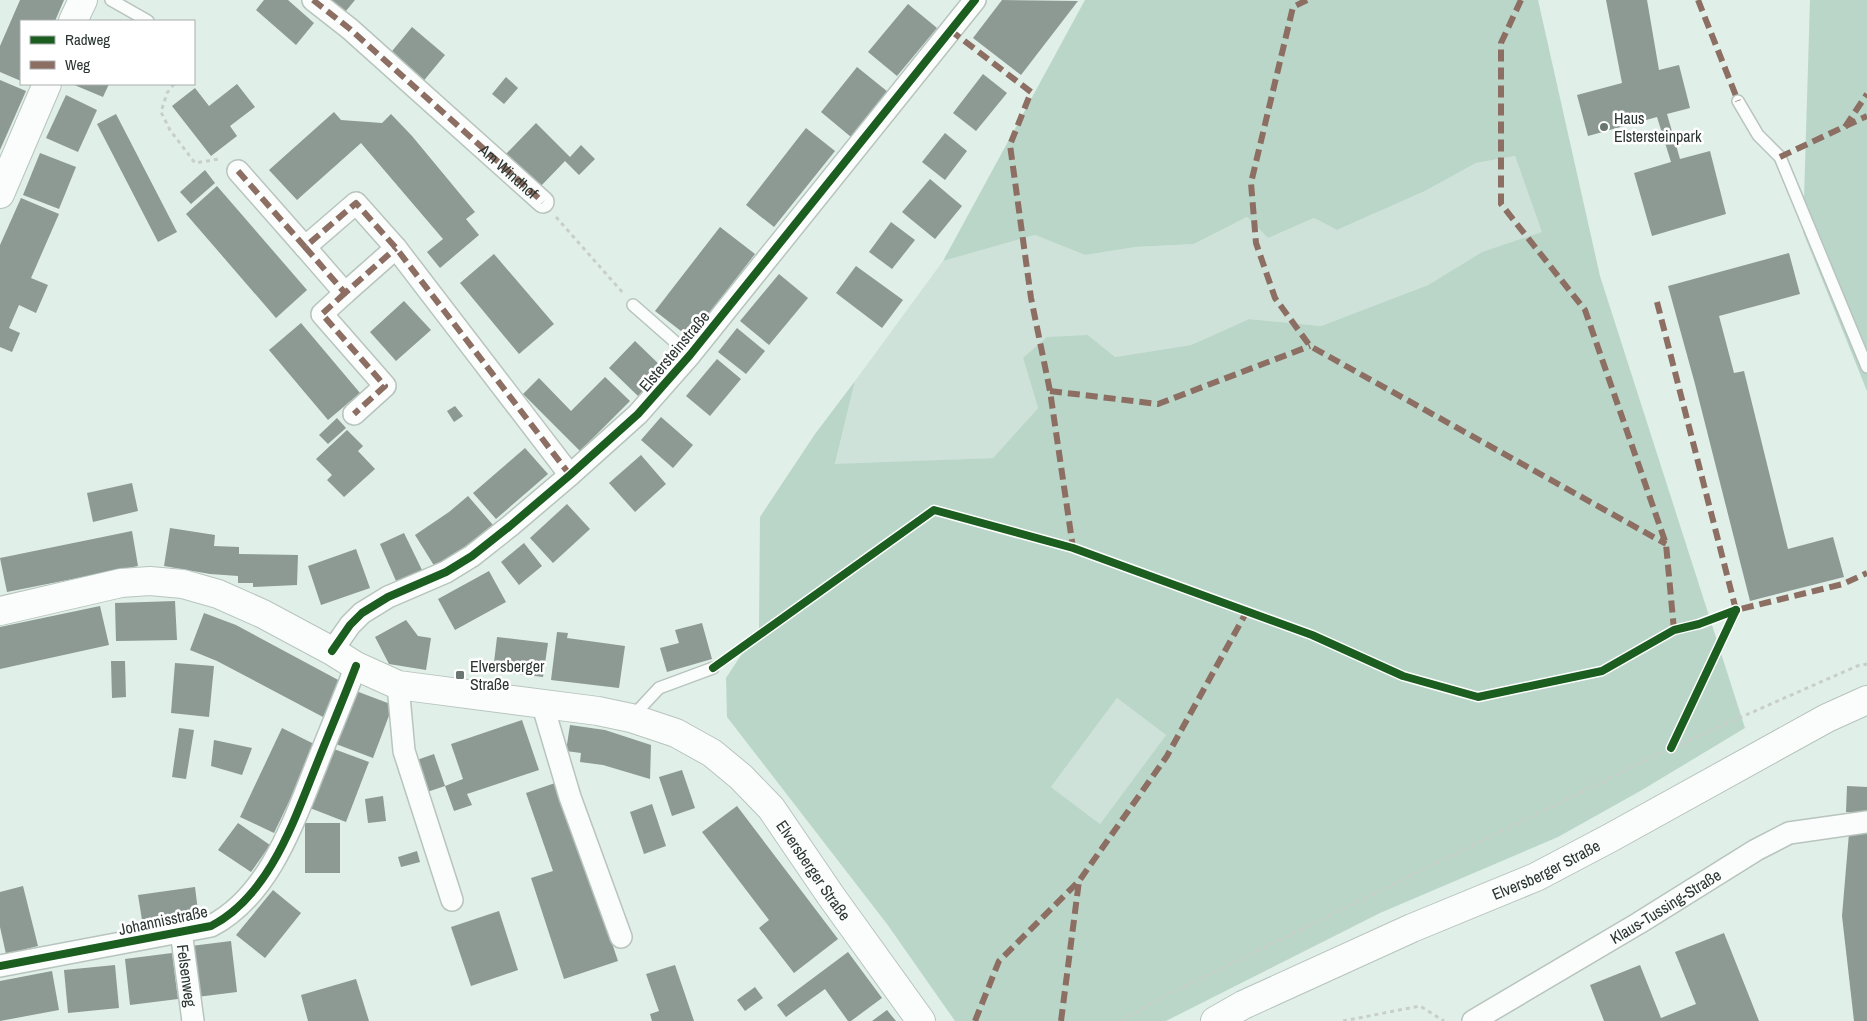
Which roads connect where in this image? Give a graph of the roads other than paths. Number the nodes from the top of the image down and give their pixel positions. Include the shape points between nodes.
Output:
1 (82, 0) edge
2 (111, 0) edge
3 (313, 0) edge
4 (975, 0) edge
5 (74, 20) edge
6 (146, 20) edge
7 (47, 85) edge
8 (1738, 101) dead end
9 (238, 171) road end
10 (0, 194) edge
11 (543, 202) road end
12 (305, 247) junction
13 (396, 248) junction
14 (345, 293) junction
15 (633, 305) road end
16 (690, 355) junction
17 (1867, 367) edge
18 (354, 414) dead end
19 (570, 475) junction
20 (0, 611) edge
21 (332, 651) junction
22 (356, 666) junction
23 (713, 668) dead end
24 (398, 685) junction
25 (1867, 700) edge
26 (542, 703) junction
27 (631, 718) junction
28 (1867, 822) edge
29 (452, 900) dead end
30 (181, 931) junction
31 (620, 937) dead end
32 (0, 966) edge
33 (193, 1021) edge
34 (921, 1021) edge
35 (1215, 1021) edge
36 (1473, 1021) edge

1 - 5 main road
2 - 6 lane
3 - 11 street, Am Windhof via 350,29
4 - 16 street, Elstersteinstraße
7 - 10 main road
8 - 17 lane via 1758,135 1780,157
9 - 12 street
12 - 13 street via 356,203
12 - 14 street
13 - 14 street
13 - 19 street
14 - 18 street via 322,314 385,386
15 - 16 lane
16 - 19 street, Elstersteinstraße via 638,414
19 - 21 street, Elstersteinstraße via 472,556 362,613
20 - 21 main road, Elversberger Straße via 121,583 183,584 218,594 263,614
21 - 22 main road, Elversberger Straße
22 - 24 main road, Elversberger Straße
22 - 30 street, Johannisstraße via 297,814 262,880 225,919 211,926
23 - 27 lane via 659,688
24 - 26 main road, Elversberger Straße
24 - 29 street via 404,752
25 - 35 main road, Elversberger Straße via 1827,718 1536,876 1412,928 1243,1005
26 - 27 main road, Elversberger Straße
26 - 31 street via 570,798
27 - 34 main road, Elversberger Straße via 676,733 712,753 742,777 765,802
28 - 36 street, Klaus-Tussing-Straße via 1788,832
30 - 32 street, Johannisstraße
30 - 33 street, Felsenweg

